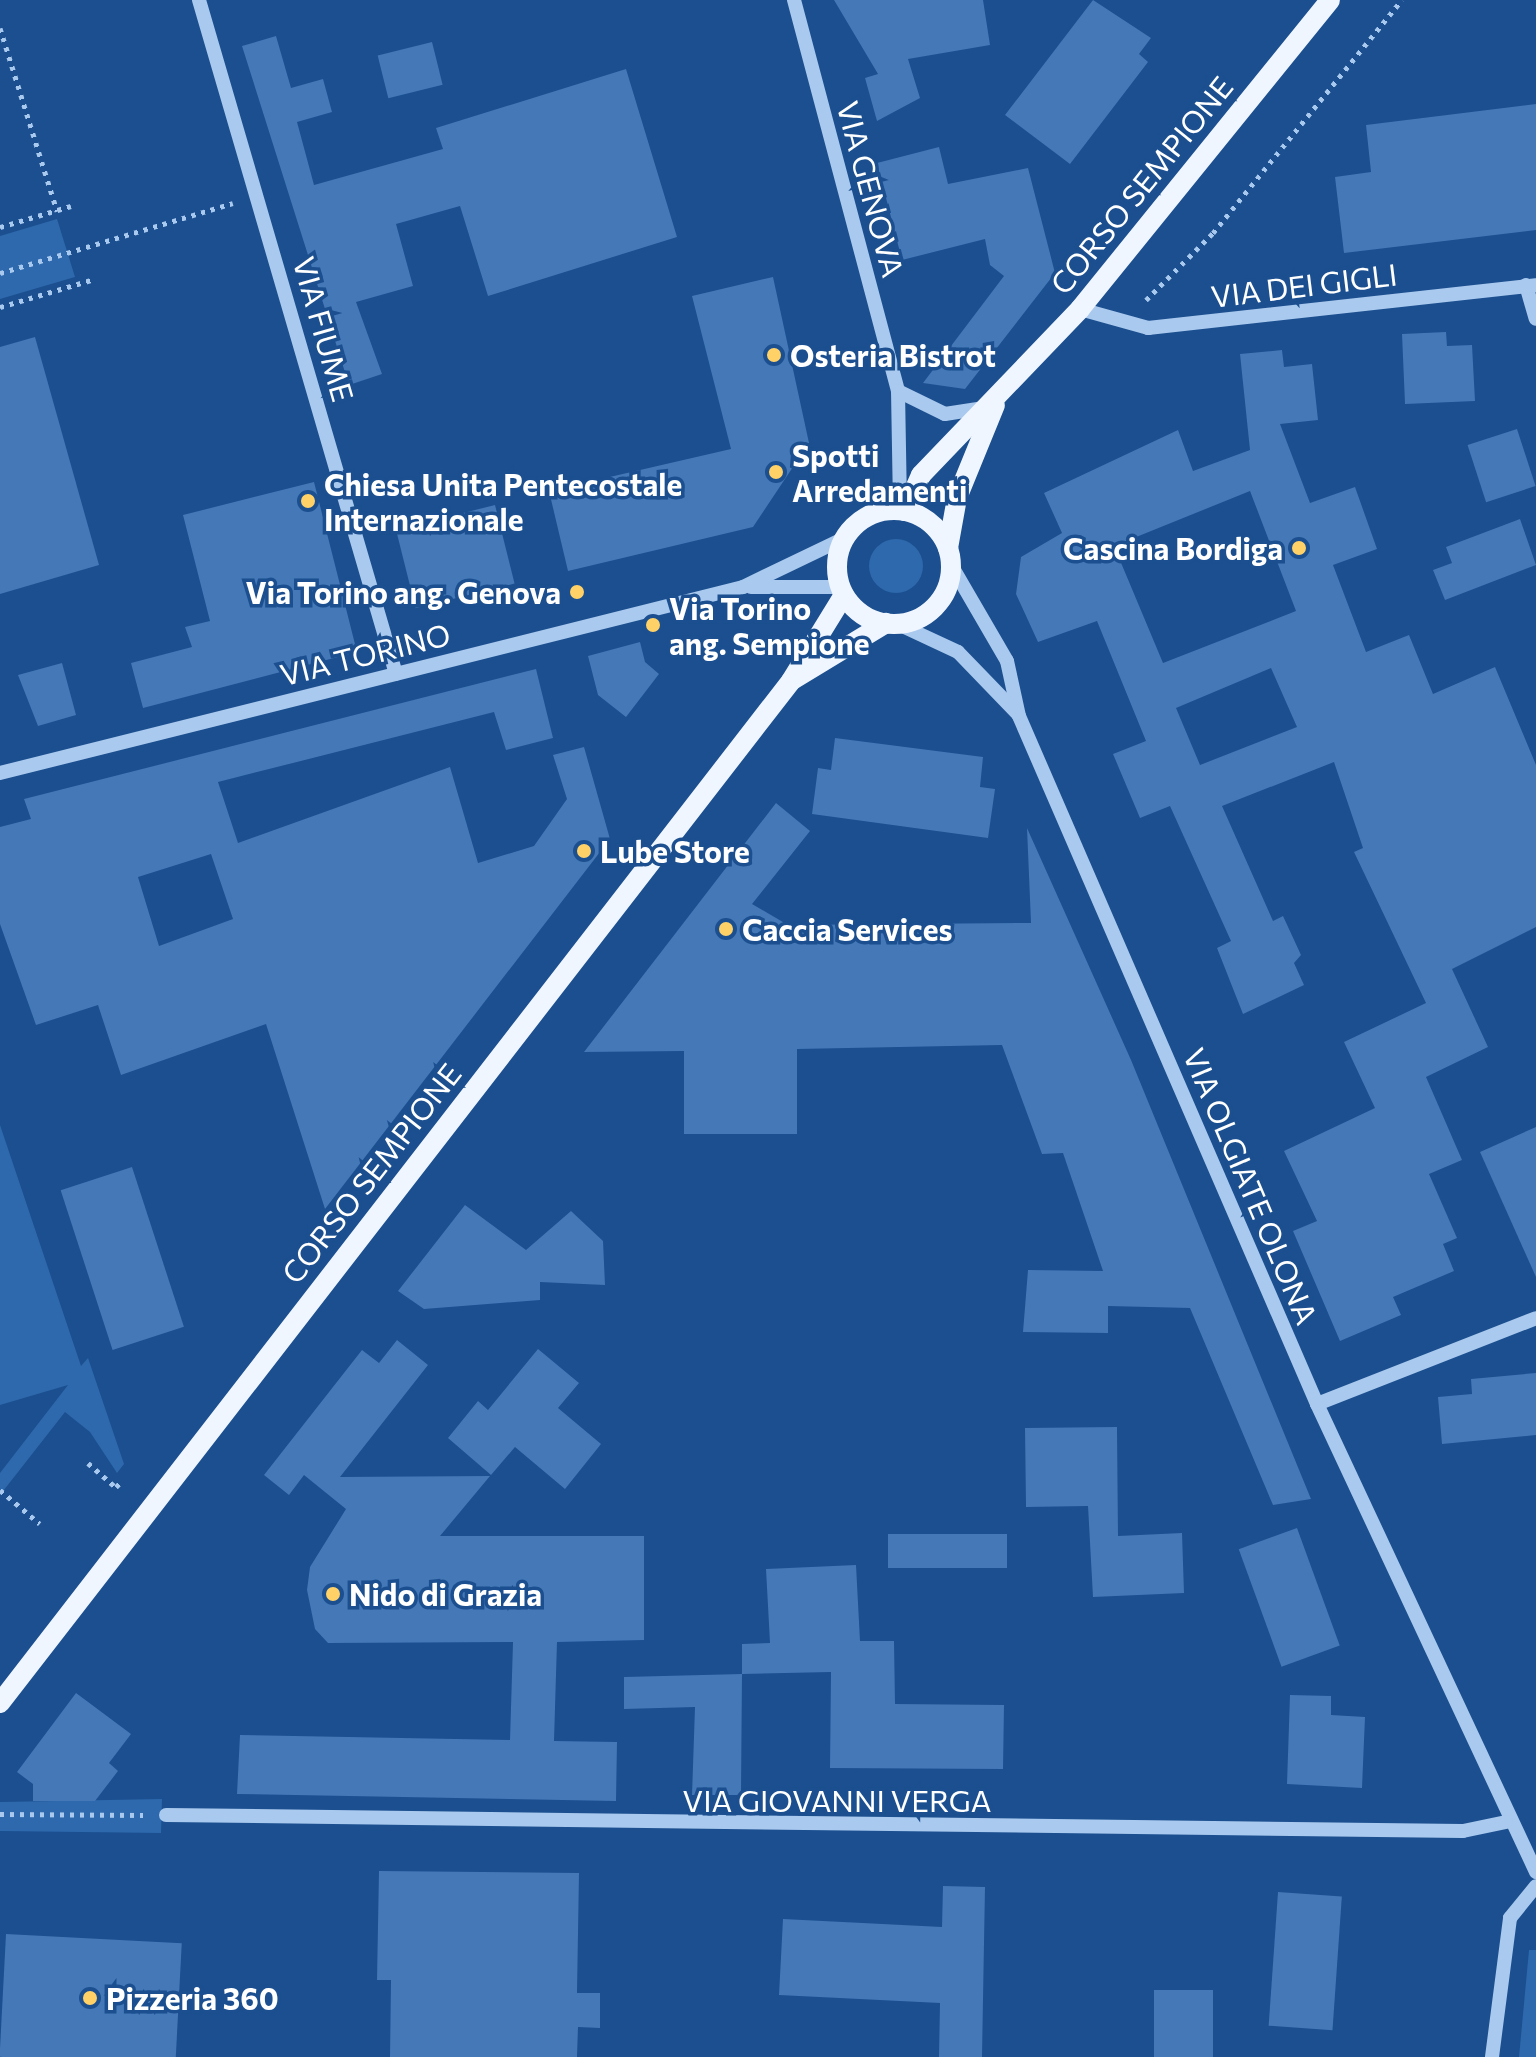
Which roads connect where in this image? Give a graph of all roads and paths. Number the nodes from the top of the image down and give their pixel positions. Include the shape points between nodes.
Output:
1 (199, 0) edge
2 (794, 0) edge
3 (1330, 0) edge
4 (1402, 0) edge
5 (0, 28) edge
6 (234, 203) dead end
7 (71, 206) dead end
8 (57, 211) junction
9 (0, 227) edge
10 (0, 273) edge
11 (91, 280) dead end
12 (1531, 285) edge
13 (1143, 303) dead end
14 (0, 307) edge
15 (1080, 309) junction
16 (1536, 319) edge
17 (898, 391) junction
18 (995, 405) junction
19 (902, 511) junction
20 (845, 538) junction
21 (949, 555) junction
22 (743, 587) junction
23 (843, 591) junction
24 (892, 624) junction
25 (396, 674) junction
26 (791, 681) junction
27 (1019, 716) junction
28 (0, 773) edge
29 (1536, 1318) edge
30 (1317, 1404) junction
31 (88, 1463) dead end
32 (122, 1481) dead end
33 (0, 1490) edge
34 (40, 1524) dead end
35 (0, 1703) edge
36 (0, 1814) edge
37 (166, 1815) joint
38 (1506, 1822) junction
39 (1536, 1872) edge
40 (1536, 1886) edge
41 (1492, 2057) edge

1 - 25 street, VIA FIUME
2 - 17 street, VIA GENOVA
3 - 15 main road, CORSO SEMPIONE
4 - 13 path via 1213,233
5 - 8 path
6 - 10 path
7 - 8 path
8 - 9 path
11 - 14 path
12 - 15 street, VIA DEI GIGLI via 1148,328
12 - 16 street
15 - 18 main road, CORSO SEMPIONE
17 - 18 street via 945,414
17 - 19 street, VIA GENOVA
18 - 19 main road, CORSO SEMPIONE via 921,475
18 - 21 main road, CORSO SEMPIONE via 957,498
19 - 20 main road via 868,517
19 - 21 main road via 932,525
20 - 22 street, VIA TORINO
20 - 23 main road, CORSO SEMPIONE via 837,567
21 - 24 main road, CORSO SEMPIONE via 935,606
21 - 27 street, VIA OLGIATE OLONA via 1007,661
22 - 23 street, VIA TORINO
22 - 25 street, VIA TORINO
23 - 24 main road via 863,615
23 - 26 main road, CORSO SEMPIONE
24 - 26 main road, CORSO SEMPIONE
24 - 27 street, VIA OLGIATE OLONA via 958,652
25 - 28 street, VIA TORINO
26 - 35 main road, CORSO SEMPIONE
27 - 30 street, VIA OLGIATE OLONA
29 - 30 street
30 - 38 street, VIA OLGIATE OLONA
31 - 32 path via 116,1487
33 - 34 path
36 - 37 path
37 - 38 street, VIA GIOVANNI VERGA via 1447,1831
38 - 39 street, VIA OLGIATE OLONA
40 - 41 street via 1510,1918

